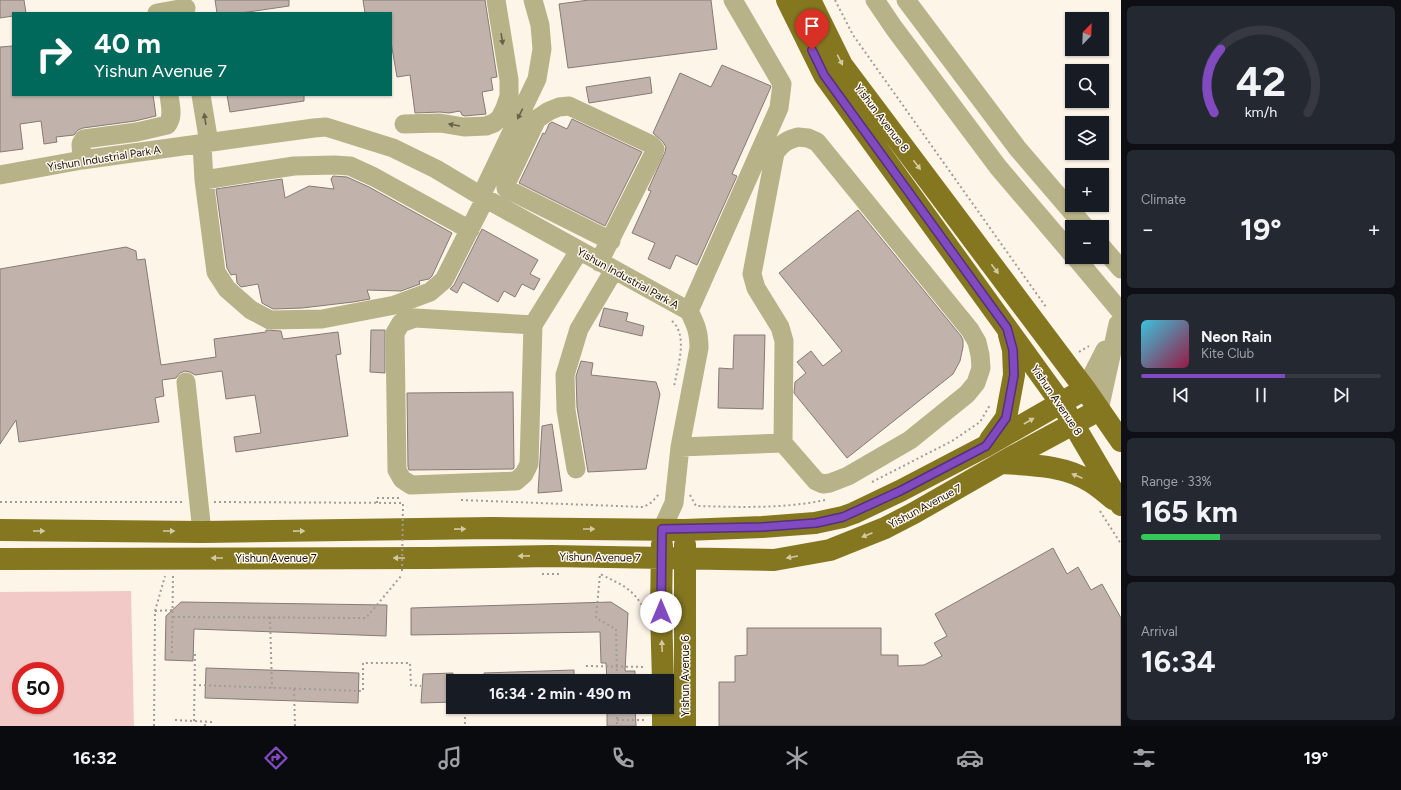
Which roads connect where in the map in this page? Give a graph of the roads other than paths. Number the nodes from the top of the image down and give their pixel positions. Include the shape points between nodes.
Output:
1 (496, 0) edge
2 (533, 0) edge
3 (733, 0) edge
4 (787, 0) edge
5 (810, 0) edge
6 (875, 0) edge
7 (906, 0) edge
8 (186, 7) edge
9 (161, 8) edge
10 (169, 96) edge
11 (201, 96) edge
12 (404, 124) dead end
13 (206, 143) junction
14 (82, 160) junction
15 (0, 175) edge
16 (204, 180) junction
17 (483, 198) junction
18 (1079, 220) edge
19 (470, 230) junction
20 (611, 241) junction
21 (1065, 246) edge
22 (579, 251) junction
23 (1109, 255) edge
24 (1080, 264) edge
25 (607, 266) junction
26 (1121, 269) edge
27 (689, 311) junction
28 (1120, 318) edge
29 (532, 325) junction
30 (1007, 328) junction
31 (186, 382) dead end
32 (1085, 389) junction
33 (1061, 403) junction
34 (1099, 410) junction
35 (1074, 424) junction
36 (1121, 441) edge
37 (783, 443) junction
38 (680, 446) junction
39 (986, 446) junction
40 (1001, 464) junction
41 (576, 469) dead end
42 (674, 503) junction
43 (1121, 505) edge
44 (550, 529) junction
45 (662, 529) junction
46 (0, 530) edge
47 (685, 530) junction
48 (202, 532) junction
49 (551, 556) junction
50 (661, 558) junction
51 (0, 559) edge
52 (684, 559) junction
53 (656, 674) edge
54 (685, 726) edge

1 -> 12 street via 509,80 509,96 500,118 486,126
2 -> 17 street via 540,25 542,50 537,79
3 - 27 street via 782,84 779,108
4 - 30 main road, Yishun Avenue 8 via 824,75
5 -> 32 main road, Yishun Avenue 8 via 842,65
6 - 21 street via 998,167
7 - 18 street via 1018,148
8 - 9 street
10 - 14 street via 171,118 167,125 84,139 81,144
13 -> 11 street
13 - 14 street, Yishun Industrial Park A
13 - 16 street
13 - 17 street, Yishun Industrial Park A via 326,127 393,148 436,168
14 - 15 street, Yishun Industrial Park A
16 - 19 street via 294,166 350,166
16 - 19 street via 216,272 228,289 251,310 270,320 322,319 395,305 430,292 444,280
17 - 19 street
17 - 22 street, Yishun Industrial Park A
20 - 20 street via 655,149 650,144 569,106 559,106 537,120 506,188
20 - 25 street
22 - 25 street, Yishun Industrial Park A
22 - 29 street
23 - 26 street
24 - 28 street
25 - 27 street, Yishun Industrial Park A
25 - 41 street via 579,329 565,375 566,410
27 - 38 street, Yishun Industrial Park A via 699,335 699,348
28 - 32 street
28 - 34 street
29 - 29 street via 528,464 524,474 516,481 411,484 402,479 397,470 396,364 396,333 401,323 415,318
30 - 33 main road, Yishun Avenue 8
30 - 39 main road via 1013,350 1014,375 1006,418
31 - 48 street
32 - 33 main road
32 - 34 main road, Yishun Avenue 8
33 - 35 main road, Yishun Avenue 8
39 -> 33 main road
34 - 35 main road, Yishun Avenue 7
34 - 36 main road, Yishun Avenue 8
35 - 40 main road, Yishun Avenue 7
35 - 43 main road, Yishun Avenue 8
37 - 37 street via 816,481 830,483 848,476 910,440 967,394 976,383 981,368 977,342 970,330 817,142 798,137 789,139 775,153 752,274 756,288 780,327 784,341
37 - 38 street
38 - 42 street, Yishun Industrial Park A
39 - 47 main road via 900,491 843,517 816,523
43 -> 40 main road via 1091,482 1068,472 1040,465
40 -> 52 main road, Yishun Avenue 7 via 885,528 830,550 774,560
42 - 45 street, Yishun Industrial Park A
42 - 47 street, Yishun Industrial Park A
44 -> 45 main road
48 -> 44 main road
44 - 49 main road
45 - 47 main road
45 - 50 main road, Yishun Avenue 6
46 -> 48 main road
47 - 52 main road, Yishun Avenue 6
49 - 50 main road, Yishun Avenue 7
49 -> 51 main road, Yishun Avenue 7
50 - 52 main road, Yishun Avenue 7
53 -> 50 main road, Yishun Avenue 6 via 661,612
52 - 54 main road, Yishun Avenue 6

